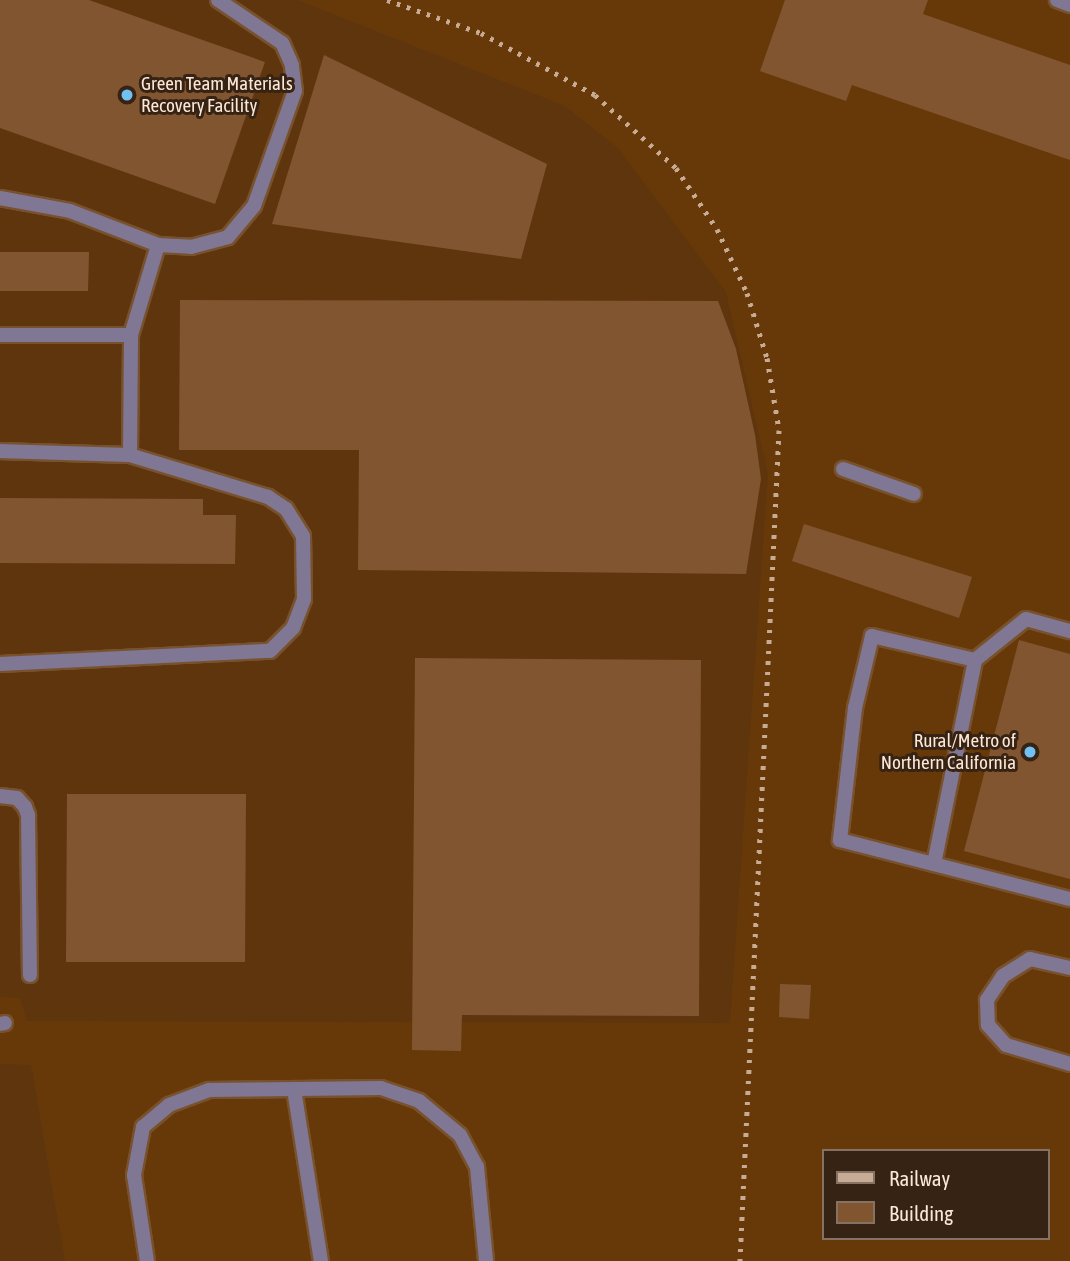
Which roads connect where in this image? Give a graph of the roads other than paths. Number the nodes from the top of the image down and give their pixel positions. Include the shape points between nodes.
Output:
1 (218, 0) edge
2 (1057, 0) edge
3 (1070, 5) edge
4 (0, 198) edge
5 (158, 245) junction
6 (0, 335) edge
7 (131, 335) junction
8 (0, 452) edge
9 (130, 455) junction
10 (843, 469) dead end
11 (914, 494) dead end
12 (1070, 631) edge
13 (975, 660) junction
14 (0, 664) edge
15 (0, 796) edge
16 (934, 864) junction
17 (1070, 899) edge
18 (1070, 968) edge
19 (30, 975) dead end
20 (1070, 1064) edge
21 (294, 1088) junction
22 (148, 1261) edge
23 (321, 1261) edge
24 (486, 1261) edge

1 - 5 lane via 282,43 292,65 295,91 254,206 228,236 191,247
2 - 3 lane
4 - 5 lane via 70,211
5 - 7 lane
6 - 7 lane
7 - 9 lane
8 - 9 lane
9 - 14 lane via 268,497 286,509 303,536 304,599 293,628 270,651
10 - 11 lane
12 - 13 lane via 1026,619
13 - 16 lane
13 - 16 lane via 872,636 855,708 840,840
15 - 19 lane via 16,798 28,815
16 - 17 lane
18 - 20 lane via 1030,959 1003,976 987,1000 989,1025 1006,1045
21 - 22 lane via 209,1090 169,1105 143,1127 134,1175
21 - 23 lane
21 - 24 lane via 382,1088 419,1101 460,1135 477,1167

